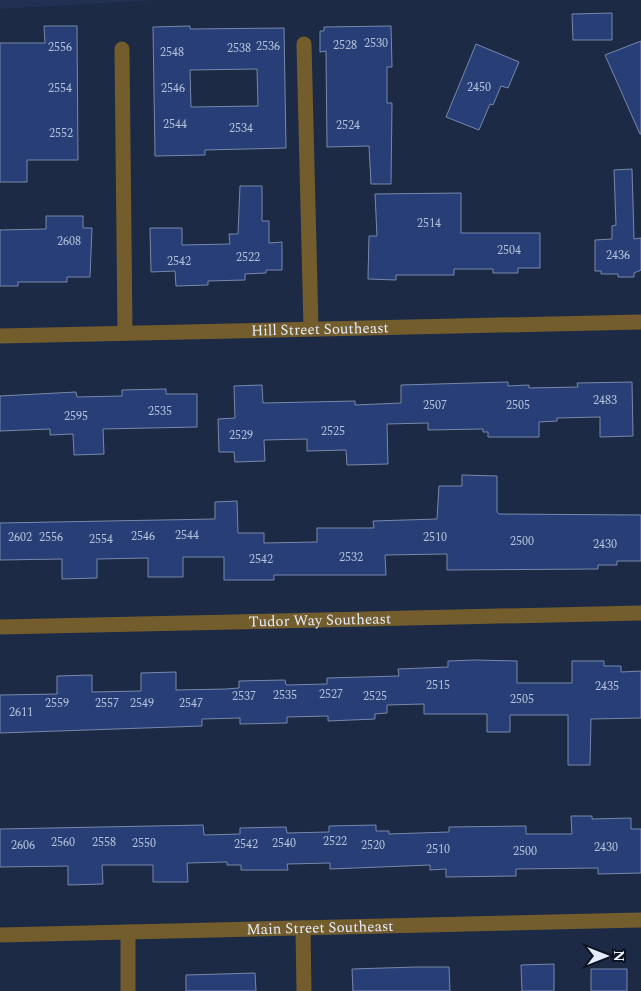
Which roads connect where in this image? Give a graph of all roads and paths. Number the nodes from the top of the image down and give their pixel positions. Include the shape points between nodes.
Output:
1 (304, 44) dead end
2 (122, 49) dead end
3 (641, 322) edge
4 (311, 328) junction
5 (125, 332) junction
6 (0, 336) edge
7 (641, 613) edge
8 (0, 628) edge
9 (641, 920) edge
10 (303, 928) junction
11 (128, 932) junction
12 (0, 935) edge
13 (128, 991) edge
14 (304, 991) edge

1 - 4 street
2 - 5 street
3 - 4 street, Hill Street Southeast
4 - 5 street, Hill Street Southeast
5 - 6 street, Hill Street Southeast
7 - 8 street, Tudor Way Southeast
9 - 10 street, Main Street Southeast
10 - 11 street, Main Street Southeast
10 - 14 street
11 - 12 street, Main Street Southeast
11 - 13 street

